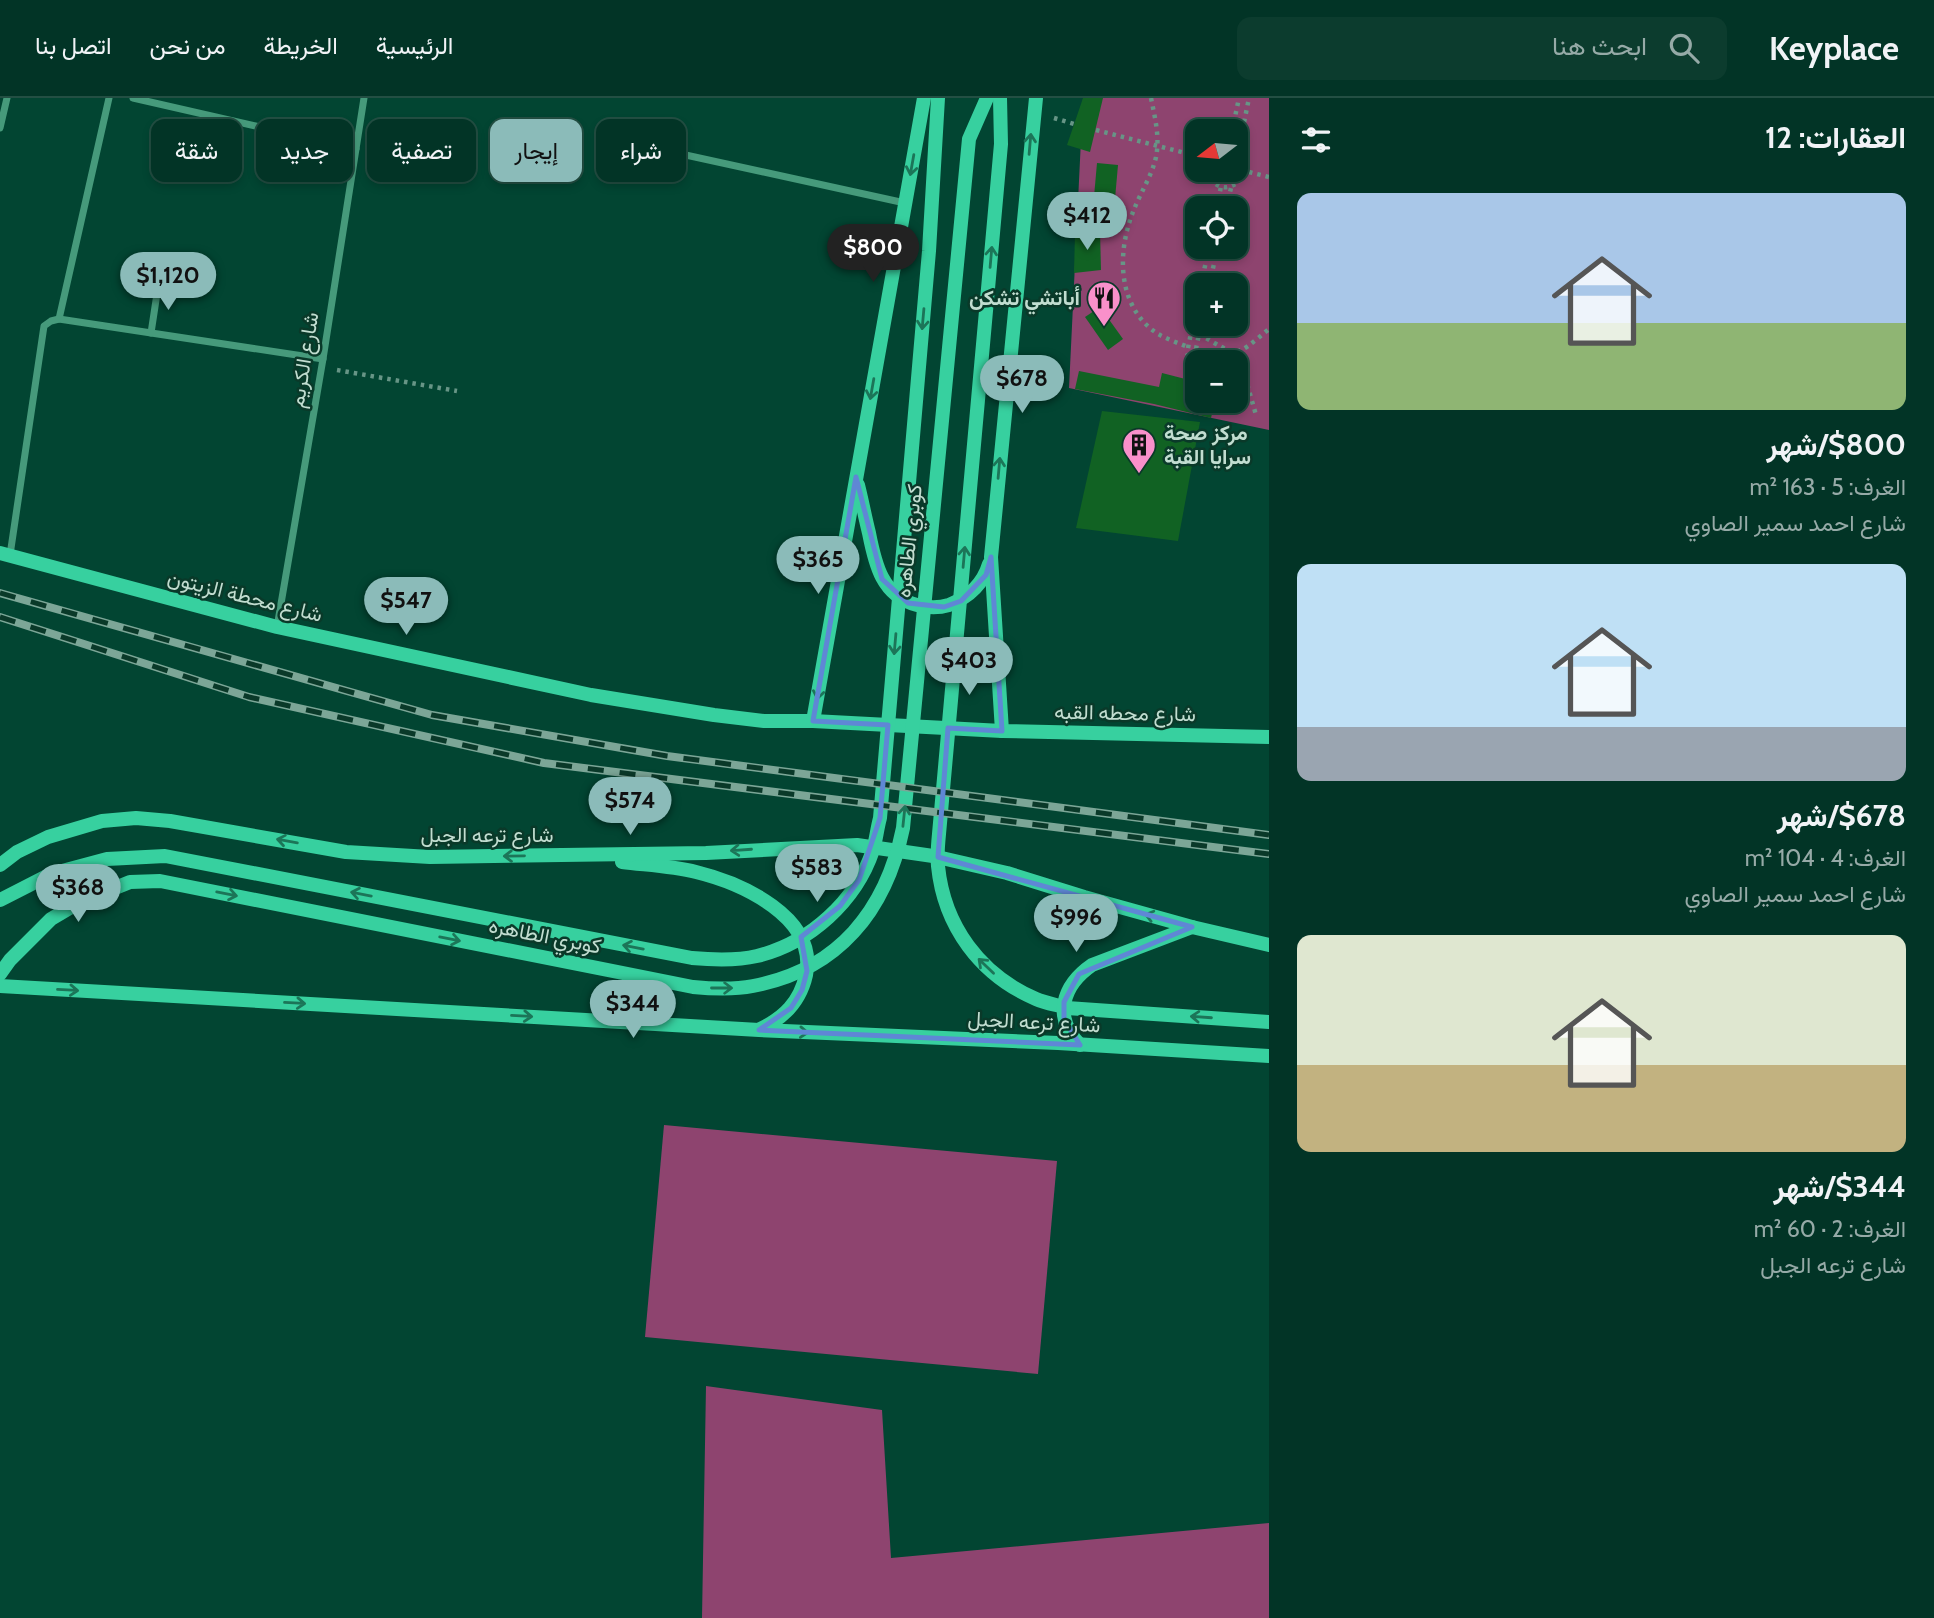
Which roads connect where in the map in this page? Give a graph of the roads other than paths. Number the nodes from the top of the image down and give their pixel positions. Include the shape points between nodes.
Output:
1 (7, 98) edge
2 (109, 98) edge
3 (133, 98) edge
4 (364, 98) edge
5 (924, 98) edge
6 (938, 98) edge
7 (987, 98) edge
8 (1000, 98) edge
9 (1036, 98) edge
10 (0, 128) edge
11 (356, 149) junction
12 (686, 155) edge
13 (905, 203) junction
14 (158, 288) dead end
15 (59, 319) junction
16 (151, 333) junction
17 (322, 363) junction
18 (856, 477) junction
19 (5, 554) edge
20 (991, 557) junction
21 (277, 627) junction
22 (813, 721) junction
23 (1003, 731) junction
24 (1269, 737) edge
25 (578, 856) junction
26 (0, 865) edge
27 (0, 900) edge
28 (1192, 927) junction
29 (1269, 945) edge
30 (0, 974) edge
31 (0, 986) edge
32 (1269, 1021) edge
33 (759, 1030) junction
34 (1080, 1045) junction
35 (1269, 1056) edge

1 - 10 street
2 - 15 street
3 - 11 street
4 - 11 street, شارع الكريم
5 -> 13 main road
6 -> 27 main road, كوبري الطاهره via 880,818 873,850 859,880 816,929 757,956 692,958 165,856 107,859 51,874
30 -> 7 main road, كوبري الطاهره via 51,919 78,903 130,882 160,881 713,989 751,987 780,979 831,952 872,910 897,857 903,828 969,139
32 -> 8 main road via 1067,1008 1038,1000 1011,987 967,947 942,893 937,864 939,834 1001,144
20 -> 9 main road
11 - 17 street, شارع الكريم
12 - 13 street
13 -> 18 main road
14 - 16 street
15 - 16 street
15 - 19 street via 44,326
16 - 17 street
17 - 21 street, شارع الكريم
18 - 20 main road via 881,579 908,603 944,607 961,600 986,575
18 -> 22 main road
19 - 21 main road, شارع محطة الزيتون
20 - 23 main road
21 - 22 main road, شارع محطة الزيتون via 613,699 764,721
22 - 23 main road, شارع محطه القبه
23 - 24 main road, شارع محطه القبه
25 -> 26 main road, شارع ترعه الجبل via 430,857 346,852 136,818 102,821 48,837
28 -> 25 main road, شارع ترعه الجبل via 1007,873 857,845
25 - 33 main road via 695,871 758,897 788,918 806,950 807,971 792,1008
28 - 29 main road, شارع ترعه الجبل
28 - 34 main road via 1079,974 1069,987 1064,1018 1069,1034
31 -> 33 main road, شارع ترعه الجبل
33 -> 34 main road, شارع ترعه الجبل
34 - 35 main road, شارع ترعه الجبل

